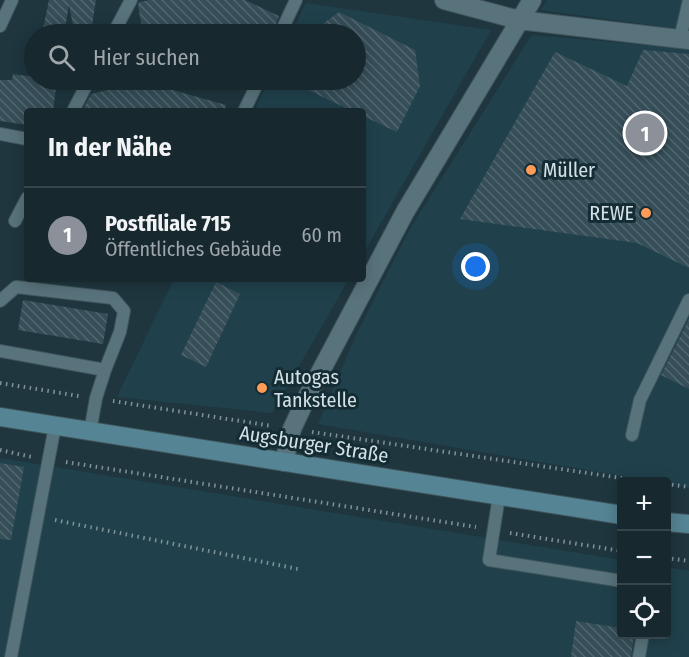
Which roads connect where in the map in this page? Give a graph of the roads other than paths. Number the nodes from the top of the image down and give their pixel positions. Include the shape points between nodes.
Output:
1 (12, 0) edge
2 (131, 0) edge
3 (296, 0) edge
4 (444, 0) edge
5 (532, 0) edge
6 (689, 0) edge
7 (519, 20) junction
8 (118, 24) edge
9 (285, 24) edge
10 (0, 26) edge
11 (684, 40) edge
12 (84, 90) edge
13 (254, 90) edge
14 (75, 108) edge
15 (245, 108) edge
16 (0, 134) edge
17 (24, 138) edge
18 (24, 204) edge
19 (15, 221) dead end
20 (689, 300) edge
21 (0, 301) edge
22 (0, 351) edge
23 (105, 370) junction
24 (0, 417) edge
25 (55, 426) junction
26 (90, 432) junction
27 (632, 435) dead end
28 (284, 462) junction
29 (499, 496) junction
30 (617, 514) edge
31 (671, 523) edge
32 (689, 525) edge
33 (617, 580) edge
34 (642, 639) edge
35 (11, 657) edge
36 (639, 657) edge

1 - 10 lane
2 - 8 lane
3 - 9 lane
4 - 7 street
5 - 7 street
6 - 11 lane
7 - 11 street
7 - 28 street via 405,212 292,429
12 - 14 lane
13 - 15 lane
16 - 17 lane
18 - 19 lane
20 - 27 lane via 640,400
21 - 23 lane via 16,287 113,298 124,311
22 - 23 lane
23 - 26 lane
24 - 25 main road, Augsburger Straße
25 - 26 main road, Augsburger Straße
25 - 35 lane
26 - 28 main road, Augsburger Straße
28 - 29 main road, Augsburger Straße
29 - 30 main road, Augsburger Straße
29 - 33 lane via 489,560
31 - 32 main road
34 - 36 lane

